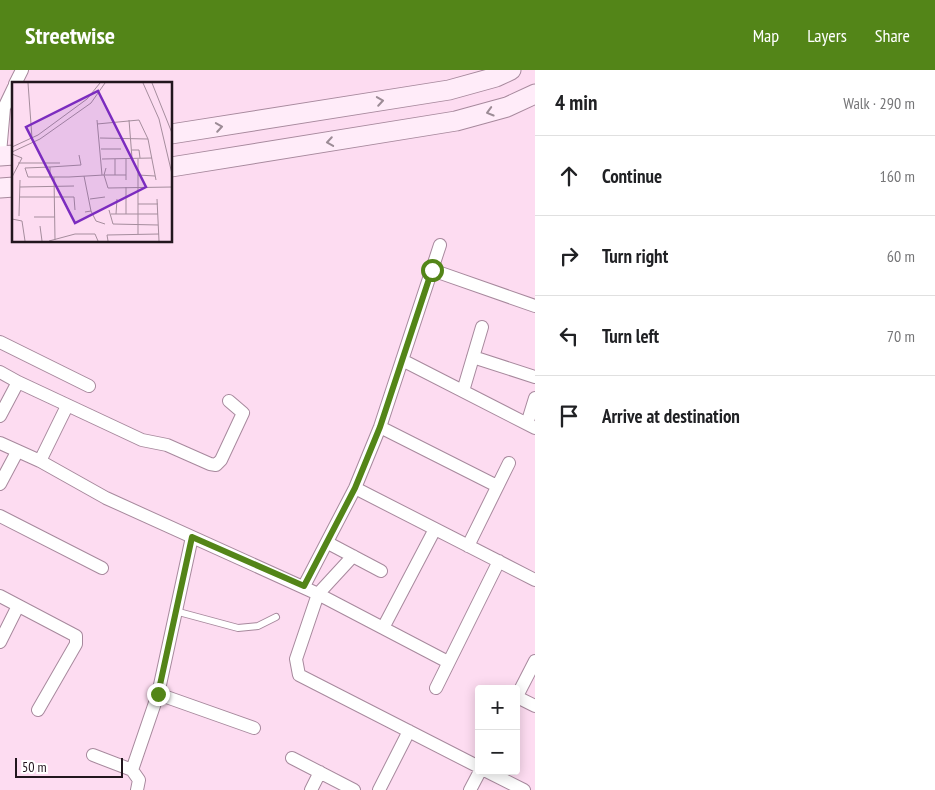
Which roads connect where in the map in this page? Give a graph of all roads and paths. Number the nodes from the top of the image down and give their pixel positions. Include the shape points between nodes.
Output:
1 (22, 70) edge
2 (511, 70) edge
3 (16, 82) edge
4 (12, 90) edge
5 (535, 94) edge
6 (172, 134) edge
7 (0, 154) edge
8 (172, 167) edge
9 (440, 244) dead end
10 (432, 270) junction
11 (535, 306) edge
12 (482, 327) dead end
13 (0, 342) edge
14 (474, 358) junction
15 (402, 360) junction
16 (0, 372) edge
17 (535, 377) edge
18 (18, 382) junction
19 (89, 386) dead end
20 (464, 391) junction
21 (535, 398) edge
22 (229, 401) dead end
23 (68, 406) junction
24 (0, 416) edge
25 (531, 426) edge
26 (380, 427) junction
27 (0, 443) edge
28 (16, 452) junction
29 (40, 461) junction
30 (509, 462) dead end
31 (0, 484) edge
32 (497, 486) junction
33 (355, 488) junction
34 (0, 516) edge
35 (435, 529) junction
36 (192, 537) junction
37 (328, 543) junction
38 (468, 546) junction
39 (353, 556) junction
40 (499, 562) junction
41 (102, 568) dead end
42 (381, 571) dead end
43 (534, 577) edge
44 (304, 586) junction
45 (318, 594) junction
46 (0, 596) edge
47 (18, 606) junction
48 (175, 611) junction
49 (276, 617) dead end
50 (383, 628) junction
51 (0, 642) edge
52 (535, 661) edge
53 (448, 662) junction
54 (436, 688) dead end
55 (520, 692) edge
56 (158, 694) junction
57 (520, 699) edge
58 (535, 706) edge
59 (38, 710) dead end
60 (254, 728) dead end
61 (409, 731) junction
62 (93, 755) dead end
63 (292, 758) dead end
64 (475, 765) edge
65 (132, 770) junction
66 (320, 772) junction
67 (478, 775) edge
68 (494, 775) edge
69 (137, 790) edge
70 (311, 790) edge
71 (354, 790) edge
72 (379, 790) edge
73 (470, 790) edge
74 (524, 790) edge

1 - 3 street
6 -> 2 street via 449,90
4 - 7 street via 4,108
5 -> 8 street via 507,107 456,122
9 - 10 street
10 - 11 street
10 - 15 street
12 - 14 street
13 - 19 street
14 - 17 street
14 - 20 street
15 - 20 street
15 - 26 street
16 - 18 street
18 - 23 street
18 - 24 street
20 - 25 street
21 - 25 street
22 - 23 street via 242,413 216,464 166,445 142,440
23 - 29 street
26 - 32 street
26 - 33 street
27 - 28 street
28 - 29 street
28 - 31 street
29 - 36 street via 106,498
30 - 32 street
32 - 38 street
33 - 35 street
33 - 37 street
34 - 41 street
35 - 38 street
35 - 50 street
36 - 44 street
36 - 48 street
37 - 39 street
37 - 44 street
38 - 40 street
39 - 42 street
39 - 45 street
40 - 43 street
40 - 53 street
44 - 45 street
45 - 50 street
45 - 61 street via 296,659 299,675
46 - 47 street
47 - 51 street
47 - 59 street via 72,632 76,640
48 - 49 lane via 238,628 258,626
48 - 56 street
50 - 53 street
52 - 55 street
53 - 54 street
56 - 60 street
56 - 65 street
57 - 58 street
61 - 64 street
61 - 72 street
62 - 65 street
63 - 66 street
65 - 69 street via 139,780
66 - 70 street
66 - 71 street
67 - 73 street
68 - 74 street

